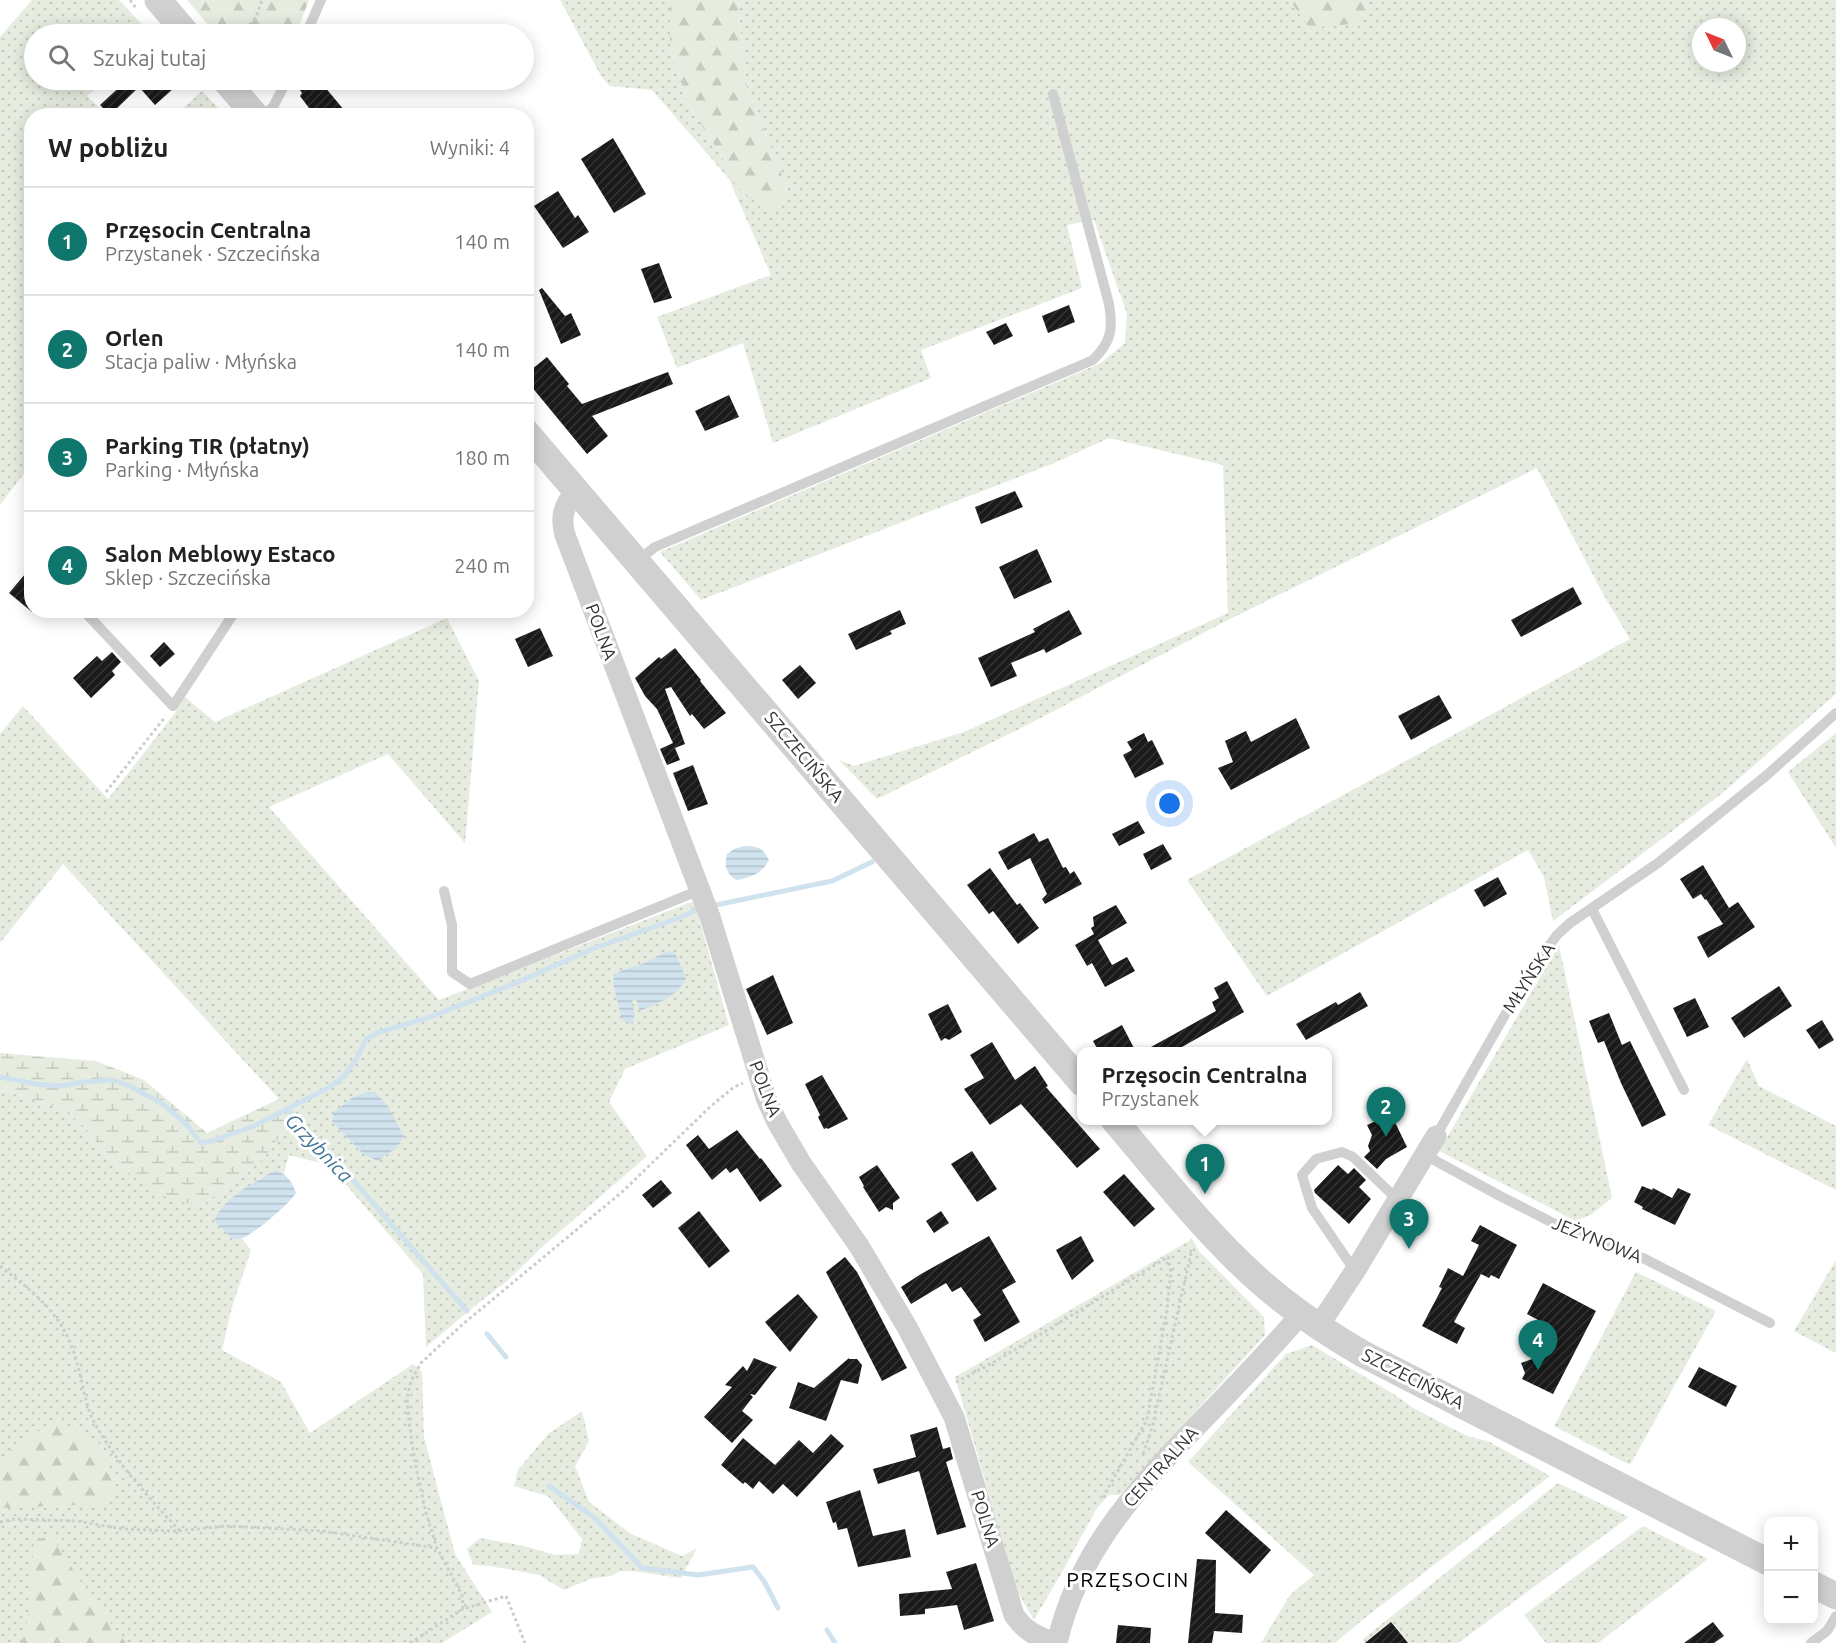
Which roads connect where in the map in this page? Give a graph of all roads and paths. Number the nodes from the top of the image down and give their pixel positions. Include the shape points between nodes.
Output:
1 (158, 0) edge
2 (262, 0) edge
3 (321, 0) edge
4 (178, 24) edge
5 (250, 24) edge
6 (310, 24) edge
7 (234, 90) edge
8 (283, 90) edge
9 (1053, 94) dead end
10 (249, 108) edge
11 (272, 108) edge
12 (534, 441) edge
13 (577, 491) junction
14 (637, 561) junction
15 (90, 618) edge
16 (232, 618) edge
17 (173, 706) junction
18 (1836, 713) edge
19 (106, 792) dead end
20 (700, 890) junction
21 (444, 891) dead end
22 (1592, 909) junction
23 (758, 1077) junction
24 (1077, 1077) edge
25 (1684, 1090) dead end
26 (1118, 1125) edge
27 (1436, 1136) joint
28 (1425, 1155) junction
29 (1398, 1201) junction
30 (1191, 1253) dead end
31 (0, 1266) edge
32 (1355, 1271) junction
33 (1310, 1320) junction
34 (1770, 1323) dead end
35 (941, 1390) junction
36 (1141, 1486) junction
37 (0, 1522) edge
38 (1113, 1522) junction
39 (180, 1531) junction
40 (437, 1548) junction
41 (1764, 1560) edge
42 (1818, 1587) edge
43 (1836, 1596) edge
44 (463, 1609) junction
45 (1836, 1616) edge
46 (410, 1643) edge
47 (525, 1643) edge
48 (1056, 1643) edge
49 (1811, 1643) edge

1 - 4 street
2 - 5 path
3 - 6 lane
7 - 10 street
8 - 11 lane
9 - 14 lane via 1109,304 1112,324 1104,349 1093,360 655,547
12 - 13 street, SZCZECIŃSKA
13 - 14 street, SZCZECIŃSKA
13 - 20 street, POLNA via 564,511 564,535
14 - 24 street, SZCZECIŃSKA
15 - 17 lane
16 - 17 lane
17 - 19 path
18 - 22 lane, MŁYŃSKA via 1658,863
20 - 21 lane via 470,984 452,972 452,925
20 - 23 street, POLNA
22 - 25 lane
22 - 27 lane, MŁYŃSKA via 1557,935 1527,976
23 - 35 street, POLNA via 777,1122 859,1246
23 - 40 path via 734,1087 711,1106 622,1192 421,1363 407,1398 409,1422
26 - 33 street, SZCZECIŃSKA via 1218,1241 1260,1282
27 - 28 street, MŁYŃSKA
28 - 29 street, MŁYŃSKA
28 - 34 lane, JEŻYNOWA via 1557,1225 1646,1259
29 - 32 street, MŁYŃSKA
29 - 32 lane via 1353,1157 1342,1152 1316,1159 1302,1175 1312,1209
30 - 36 path via 1152,1428 1133,1480
31 - 39 path via 54,1314 74,1353 91,1415 105,1441
32 - 33 street, MŁYŃSKA
33 - 36 street, CENTRALNA via 1269,1350
33 - 41 street, SZCZECIŃSKA via 1363,1354
35 - 38 path via 1168,1257 1172,1272 1147,1420 1104,1495
35 - 48 street, POLNA via 954,1417 1014,1615 1022,1627
36 - 38 street, CENTRALNA
37 - 39 path via 77,1521 123,1529
38 - 48 street, CENTRALNA via 1075,1588
39 - 40 path via 227,1526 322,1531
40 - 44 path via 462,1595
42 - 43 street
44 - 46 path
44 - 47 path via 506,1596
45 - 49 lane via 1827,1631

